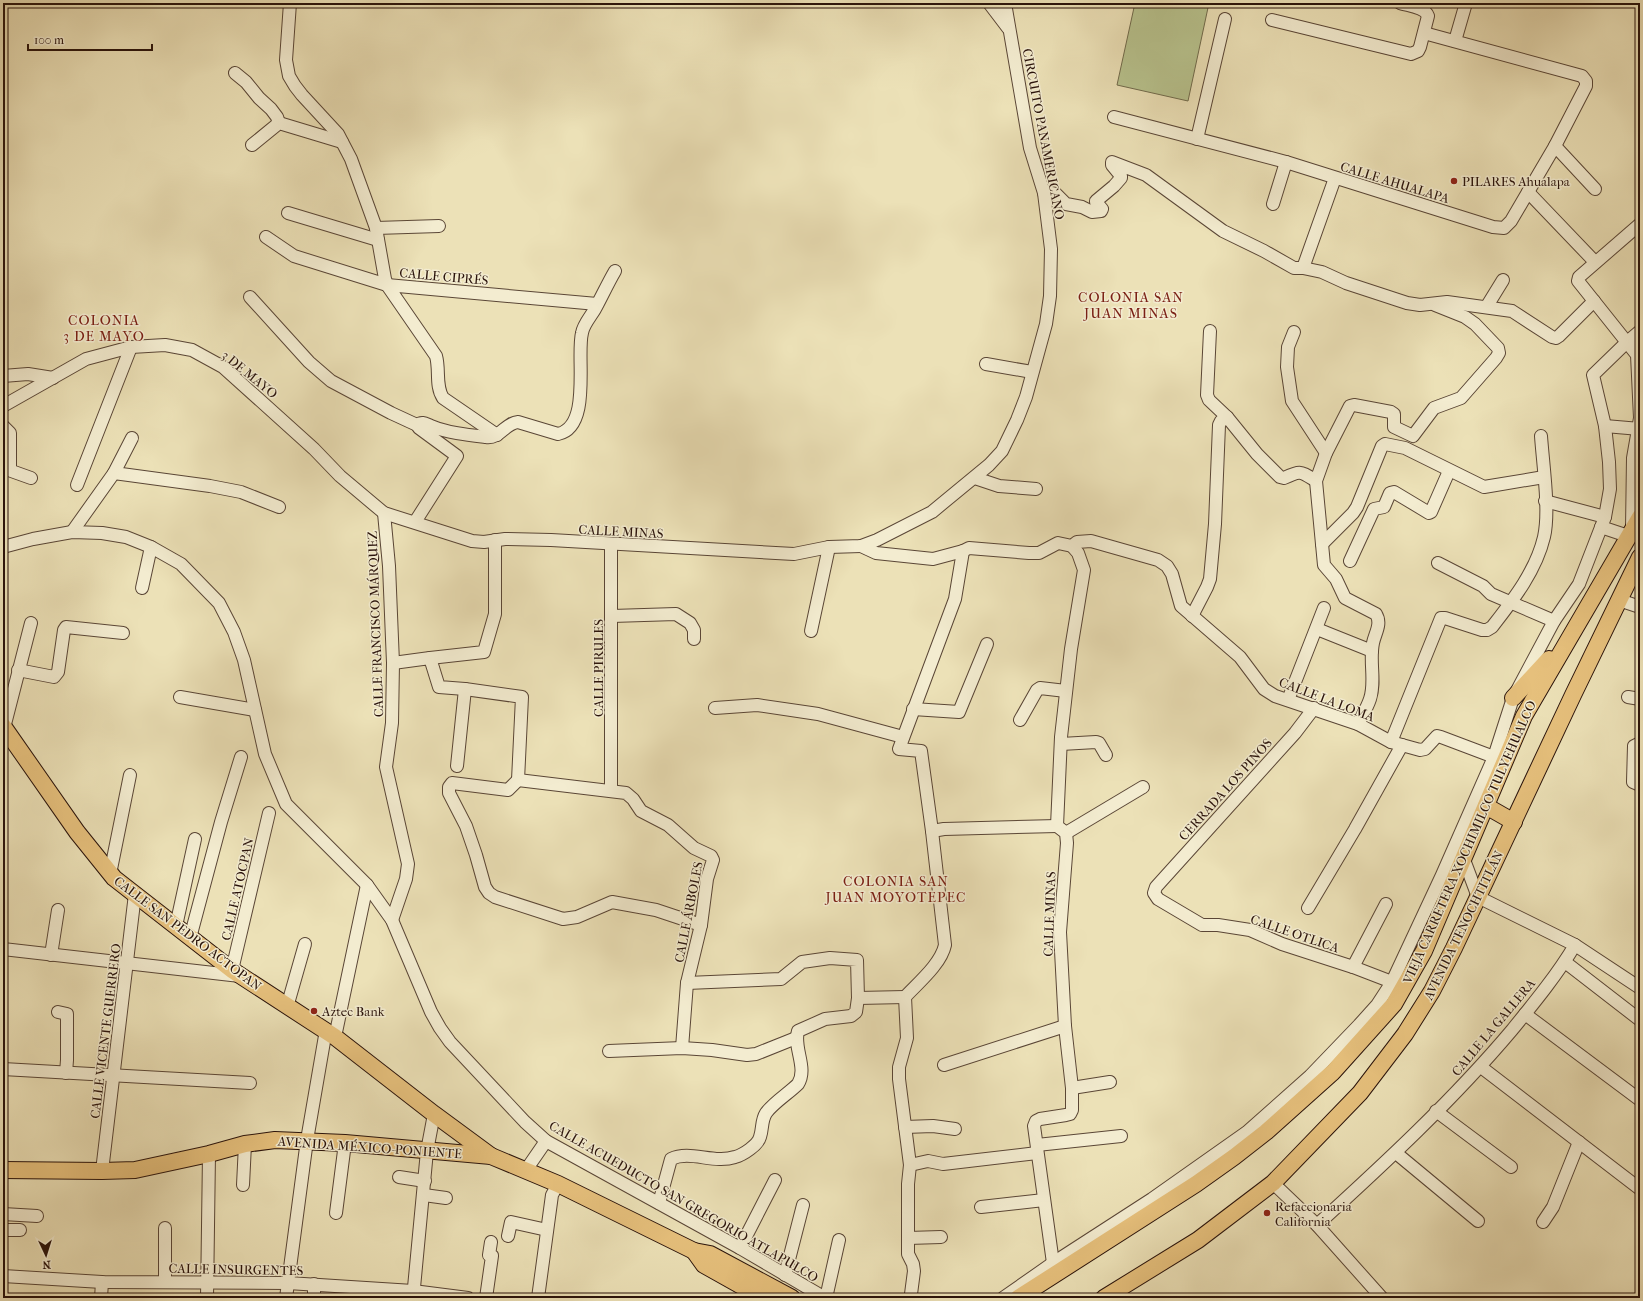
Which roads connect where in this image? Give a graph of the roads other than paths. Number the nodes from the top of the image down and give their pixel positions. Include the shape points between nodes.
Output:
1 (290, 3) edge
2 (989, 3) edge
3 (1005, 3) edge
4 (1400, 3) edge
5 (1466, 3) edge
6 (1225, 19) dead end
7 (1272, 20) dead end
8 (1009, 29) junction
9 (1424, 33) junction
10 (1455, 41) junction
11 (235, 73) dead end
12 (1114, 117) dead end
13 (279, 123) junction
14 (1197, 139) junction
15 (342, 142) junction
16 (252, 145) dead end
17 (1555, 146) junction
18 (1286, 162) junction
19 (1335, 178) junction
20 (1595, 189) dead end
21 (1528, 192) junction
22 (1044, 193) junction
23 (1273, 204) dead end
24 (288, 213) dead end
25 (1640, 224) edge
26 (439, 226) dead end
27 (377, 234) junction
28 (266, 237) dead end
29 (1595, 262) junction
30 (1303, 268) junction
31 (615, 270) dead end
32 (1503, 280) dead end
33 (387, 286) junction
34 (250, 297) dead end
35 (1594, 301) junction
36 (598, 304) junction
37 (1432, 304) junction
38 (1488, 306) junction
39 (1210, 331) dead end
40 (1640, 331) edge
41 (1294, 332) dead end
42 (1627, 342) junction
43 (131, 347) junction
44 (986, 364) dead end
45 (1032, 372) junction
46 (3, 376) edge
47 (53, 378) junction
48 (3, 406) edge
49 (1227, 417) junction
50 (417, 425) junction
51 (3, 426) edge
52 (1605, 426) junction
53 (1639, 429) edge
54 (497, 435) junction
55 (1413, 436) junction
56 (1541, 436) dead end
57 (132, 438) dead end
58 (1405, 448) junction
59 (1326, 453) junction
60 (6, 469) edge
61 (1449, 471) junction
62 (114, 473) junction
63 (1544, 477) junction
64 (31, 478) dead end
65 (975, 478) junction
66 (1316, 481) junction
67 (77, 486) dead end
68 (1036, 489) dead end
69 (1545, 500) junction
70 (279, 507) dead end
71 (384, 513) junction
72 (415, 522) junction
73 (1603, 522) junction
74 (1634, 527) edge
75 (72, 532) junction
76 (495, 540) junction
77 (1322, 544) junction
78 (611, 545) junction
79 (861, 546) junction
80 (1072, 546) junction
81 (3, 547) edge
82 (151, 547) junction
83 (829, 547) junction
84 (963, 551) junction
85 (1639, 560) edge
86 (1350, 561) dead end
87 (1438, 563) dead end
88 (142, 588) dead end
89 (1619, 600) junction
90 (1510, 604) junction
91 (1640, 607) edge
92 (1324, 608) dead end
93 (612, 616) junction
94 (1192, 616) junction
95 (1554, 621) junction
96 (31, 623) dead end
97 (1317, 629) junction
98 (811, 631) dead end
99 (123, 633) dead end
100 (1571, 634) junction
101 (694, 639) dead end
102 (987, 644) dead end
103 (1372, 651) junction
104 (430, 658) junction
105 (393, 663) junction
106 (18, 670) junction
107 (465, 689) junction
108 (1066, 691) junction
109 (180, 697) dead end
110 (1513, 698) junction
111 (1288, 700) junction
112 (715, 708) dead end
113 (1314, 708) junction
114 (913, 709) junction
115 (255, 710) junction
116 (1020, 720) dead end
117 (1358, 724) junction
118 (4, 727) edge
119 (903, 737) junction
120 (1396, 743) junction
121 (1640, 743) edge
122 (1061, 744) junction
123 (1106, 755) dead end
124 (241, 757) dead end
125 (1494, 757) junction
126 (458, 766) dead end
127 (130, 775) dead end
128 (518, 780) junction
129 (1640, 785) edge
130 (1143, 787) dead end
131 (611, 791) junction
132 (1486, 806) junction
133 (269, 814) dead end
134 (1514, 822) junction
135 (1061, 830) junction
136 (932, 831) junction
137 (195, 839) dead end
138 (1464, 857) junction
139 (110, 874) junction
140 (367, 886) junction
141 (1156, 887) joint
142 (135, 894) junction
143 (1478, 897) junction
144 (1386, 904) dead end
145 (1308, 908) dead end
146 (58, 910) dead end
147 (392, 920) junction
148 (702, 925) junction
149 (176, 926) junction
150 (190, 938) junction
151 (305, 944) dead end
152 (1575, 945) junction
153 (3, 949) edge
154 (51, 955) junction
155 (1565, 962) junction
156 (127, 964) junction
157 (1353, 967) junction
158 (236, 973) junction
159 (1392, 982) junction
160 (687, 983) junction
161 (1640, 988) edge
162 (858, 998) junction
163 (905, 998) junction
164 (287, 1007) junction
165 (58, 1012) dead end
166 (1525, 1014) junction
167 (1640, 1020) edge
168 (1065, 1026) junction
169 (330, 1034) junction
170 (796, 1038) junction
171 (682, 1048) junction
172 (609, 1051) dead end
173 (944, 1065) dead end
174 (1481, 1066) junction
175 (3, 1069) edge
176 (66, 1073) junction
177 (114, 1076) junction
178 (1110, 1082) dead end
179 (250, 1083) dead end
180 (1072, 1088) junction
181 (1640, 1100) edge
182 (1436, 1111) junction
183 (434, 1114) junction
184 (905, 1127) junction
185 (955, 1130) dead end
186 (1121, 1136) dead end
187 (307, 1140) junction
188 (546, 1142) junction
189 (1579, 1142) junction
190 (345, 1143) junction
191 (245, 1144) junction
192 (1037, 1149) junction
193 (427, 1151) junction
194 (210, 1154) junction
195 (1396, 1154) junction
196 (491, 1156) junction
197 (910, 1165) junction
198 (1511, 1167) dead end
199 (3, 1170) edge
200 (526, 1170) junction
201 (102, 1171) junction
202 (399, 1177) dead end
203 (775, 1180) dead end
204 (425, 1181) junction
205 (1273, 1183) junction
206 (558, 1184) junction
207 (243, 1185) dead end
208 (1640, 1189) edge
209 (424, 1195) junction
210 (446, 1198) dead end
211 (1044, 1200) junction
212 (659, 1203) junction
213 (803, 1205) dead end
214 (981, 1207) dead end
215 (336, 1213) dead end
216 (3, 1214) edge
217 (37, 1216) dead end
218 (1478, 1221) dead end
219 (1543, 1222) dead end
220 (1317, 1225) junction
221 (165, 1228) dead end
222 (3, 1230) edge
223 (20, 1230) dead end
224 (547, 1230) junction
225 (508, 1236) dead end
226 (941, 1237) dead end
227 (908, 1238) junction
228 (840, 1240) dead end
229 (491, 1242) dead end
230 (740, 1248) junction
231 (694, 1251) junction
232 (1053, 1263) junction
233 (785, 1275) junction
234 (3, 1276) edge
235 (102, 1282) junction
236 (165, 1282) junction
237 (208, 1282) junction
238 (288, 1283) junction
239 (314, 1284) junction
240 (413, 1294) edge
241 (911, 1294) dead end
242 (760, 1297) edge
243 (1019, 1297) edge
244 (101, 1298) edge
245 (207, 1298) edge
246 (286, 1298) edge
247 (314, 1298) edge
248 (468, 1298) edge
249 (486, 1298) edge
250 (538, 1298) edge
251 (792, 1298) edge
252 (826, 1298) edge
253 (1003, 1298) edge
254 (1104, 1298) edge
255 (1382, 1298) edge

1 - 15 street via 286,60 289,76
2 - 8 street
3 - 8 street, CIRCUITO PANAMERICANO
4 - 9 street via 1427,12
5 - 10 street
6 - 14 street
7 - 9 street via 1411,54 1418,51
8 - 22 street, CIRCUITO PANAMERICANO via 1030,148
9 - 10 street
10 - 17 street, CALLE AHUALAPA via 1582,76 1586,86
11 - 13 street via 272,109
12 - 14 street, CALLE AHUALAPA
13 - 15 street
13 - 16 street
14 - 18 street, CALLE AHUALAPA
15 - 27 street via 351,159
17 - 20 street
17 - 21 street, CALLE AHUALAPA
18 - 19 street, CALLE AHUALAPA
18 - 23 street
19 - 21 street, CALLE AHUALAPA via 1493,227 1504,228
19 - 30 street
21 - 29 street
22 - 30 street via 1056,194 1066,204 1092,212 1101,211 1096,201 1121,178 1112,162 1146,175 1224,231 1294,268
22 - 45 street, CIRCUITO PANAMERICANO via 1051,249 1050,296 1046,324
24 - 27 street
25 - 29 street
26 - 27 street
27 - 33 street
28 - 33 street via 294,256
29 - 35 street via 1578,281
30 - 37 street via 1322,272 1346,283 1407,303
31 - 36 street
32 - 38 street
33 - 36 street, CALLE CIPRÉS
33 - 54 street, CALLE CIPRÉS via 436,356 439,392 443,398
34 - 50 street via 309,362 331,381
35 - 38 street via 1556,338 1512,311
35 - 42 street
36 - 54 street via 582,331 580,403 571,427 558,434 512,422
37 - 38 street via 1447,302
37 - 55 street via 1465,317 1475,324 1498,348 1499,353 1461,398 1434,408
39 - 49 street via 1207,396
40 - 42 street
41 - 59 street via 1288,347 1287,367 1292,401
42 - 52 street via 1593,375
42 - 53 street via 1637,355
43 - 47 street, 3 DE MAYO via 86,359
43 - 67 street
43 - 71 street, 3 DE MAYO via 165,345 192,350 223,367 314,448 340,476
44 - 45 street
45 - 65 street, CIRCUITO PANAMERICANO via 1026,397 1002,451
46 - 47 street via 28,374
47 - 48 street, 3 DE MAYO
49 - 66 street via 1257,454 1280,477 1284,478 1298,472
49 - 94 street via 1220,425 1210,580
50 - 54 street via 422,422 440,430 488,438
50 - 72 street via 457,456
51 - 60 street via 10,433
52 - 53 street
52 - 73 street via 1610,489
53 - 74 street via 1634,458
55 - 58 street
55 - 59 street via 1394,427 1394,414 1391,412 1354,405 1350,406
56 - 63 street
57 - 62 street
58 - 61 street
58 - 77 street via 1385,444 1382,446 1353,513
59 - 66 street
60 - 64 street
61 - 63 street via 1484,486
61 - 86 street via 1431,512 1427,513 1394,492 1390,493 1384,507 1374,509
62 - 70 street via 241,492
62 - 75 street
63 - 69 street
65 - 68 street via 999,486
65 - 79 street, CIRCUITO PANAMERICANO via 932,512
66 - 77 street
69 - 73 street
69 - 90 street via 1544,537 1536,561
71 - 72 street, CALLE MINAS
71 - 105 street, CALLE FRANCISCO MÁRQUEZ
72 - 76 street, CALLE MINAS via 472,540
73 - 74 street
73 - 95 street via 1579,584
74 - 100 main road, VIEJA CARRETERA XOCHIMILCO TULYEHUALCO
75 - 81 street, CALLE ACUEDUCTO SAN GREGORIO ATLAPULCO via 33,538
75 - 82 street, CALLE ACUEDUCTO SAN GREGORIO ATLAPULCO via 126,537
76 - 78 street, CALLE MINAS
76 - 104 street via 495,614 484,652
77 - 103 street via 1324,565 1336,579 1344,598 1376,614 1378,618 1379,624
78 - 83 street, CALLE MINAS via 794,554
78 - 93 street, CALLE PIRULES
79 - 83 street, CALLE MINAS
79 - 84 street, CALLE LA LOMA via 876,553 924,559
80 - 84 street, CALLE LA LOMA via 1058,543 1039,553 980,548
80 - 94 street, CALLE LA LOMA via 1077,542 1091,541 1158,560 1167,566 1172,574 1181,606
80 - 108 street, CALLE MINAS via 1078,553 1084,570
82 - 88 street
82 - 115 street, CALLE ACUEDUCTO SAN GREGORIO ATLAPULCO via 180,564 219,603 234,632 244,660
83 - 98 street
84 - 114 street via 955,599
85 - 89 main road, AVENIDA TENOCHTITLÁN
87 - 90 street via 1483,586 1491,594
89 - 91 street
89 - 134 main road, AVENIDA TENOCHTITLÁN
90 - 95 street
90 - 120 street via 1487,630 1441,618
92 - 97 street
93 - 101 street via 676,614 690,623 694,630
93 - 131 street, CALLE PIRULES
94 - 111 street, CALLE LA LOMA via 1240,657 1264,689
95 - 110 street
96 - 106 street
97 - 103 street
97 - 111 street
99 - 106 street via 66,627 57,676
100 - 110 main road
100 - 132 main road, VIEJA CARRETERA XOCHIMILCO TULYEHUALCO via 1524,716
102 - 114 street via 959,712
103 - 117 street via 1370,699
104 - 105 street
104 - 107 street via 439,687
105 - 147 street, CALLE FRANCISCO MÁRQUEZ via 392,723 386,767 408,872
106 - 118 street
107 - 126 street
107 - 128 street via 522,696
108 - 116 street via 1040,688
108 - 122 street, CALLE MINAS
109 - 115 street
110 - 125 street
111 - 113 street, CALLE LA LOMA
112 - 119 street via 758,705 818,714
113 - 117 street, CALLE LA LOMA
113 - 141 street, CERRADA LOS PINOS via 1295,733
114 - 119 street
115 - 140 street, CALLE ACUEDUCTO SAN GREGORIO ATLAPULCO via 265,754 286,804
117 - 120 street, CALLE LA LOMA
118 - 139 main road, CALLE SAN PEDRO ACTOPAN via 72,826
119 - 136 street via 899,749 921,751
120 - 125 street, CALLE LA LOMA via 1420,750 1425,749 1437,736
120 - 145 street via 1355,830
121 - 129 street via 1634,746 1633,782
122 - 123 street via 1096,742
122 - 135 street, CALLE MINAS
124 - 150 street
125 - 159 street
127 - 139 street
128 - 131 street
128 - 148 street via 508,790 452,783 449,787 466,826 489,893 563,919 577,918 612,902 656,910
130 - 135 street
131 - 148 street, CALLE ÁRBOLES via 626,793 642,811 668,825 694,848 714,860 707,879
132 - 134 main road
132 - 138 main road, VIEJA CARRETERA XOCHIMILCO TULYEHUALCO
133 - 158 street, CALLE ATOCPAN
134 - 143 main road, AVENIDA TENOCHTITLÁN
135 - 136 street
135 - 168 street, CALLE MINAS via 1067,843 1060,932
136 - 163 street via 943,952
137 - 149 street
138 - 143 street
138 - 243 main road, VIEJA CARRETERA XOCHIMILCO TULYEHUALCO via 1424,951 1394,1004 1333,1072 1266,1132 1221,1166
139 - 142 main road, CALLE SAN PEDRO ACTOPAN
140 - 147 street, CALLE ACUEDUCTO SAN GREGORIO ATLAPULCO
140 - 169 street
141 - 157 street, CALLE OTLICA via 1154,893 1158,899 1202,925 1250,930 1282,944
142 - 149 main road, CALLE SAN PEDRO ACTOPAN
142 - 156 street, CALLE VICENTE GUERRERO
143 - 152 street
143 - 205 main road, AVENIDA TENOCHTITLÁN via 1432,992 1405,1034 1356,1098
144 - 157 street
146 - 154 street
147 - 188 street, CALLE ACUEDUCTO SAN GREGORIO ATLAPULCO via 440,1028 474,1069
148 - 160 street, CALLE ÁRBOLES
149 - 150 main road, CALLE SAN PEDRO ACTOPAN
150 - 158 main road, CALLE SAN PEDRO ACTOPAN
151 - 164 street
152 - 155 street, CALLE LA GALLERA
152 - 161 street
153 - 154 street
154 - 156 street
155 - 166 street, CALLE LA GALLERA
155 - 167 street
156 - 158 street
156 - 177 street, CALLE VICENTE GUERRERO
157 - 159 street, CALLE OTLICA
158 - 164 main road, CALLE SAN PEDRO ACTOPAN
159 - 232 street via 1377,1005 1310,1076 1247,1132
160 - 162 street via 781,979 802,962 830,958 857,960
160 - 171 street, CALLE ÁRBOLES
162 - 163 street
162 - 170 street via 856,1012 850,1016 825,1019 806,1026 798,1031
163 - 184 street via 907,1038 899,1068
164 - 169 main road, CALLE SAN PEDRO ACTOPAN
165 - 176 street via 67,1014
166 - 174 street, CALLE LA GALLERA
166 - 181 street
168 - 173 street
168 - 180 street, CALLE MINAS
169 - 183 main road, CALLE SAN PEDRO ACTOPAN
169 - 187 street
170 - 171 street via 756,1054 747,1055
170 - 212 street via 801,1079 767,1112 757,1143 735,1157 726,1159 684,1156 671,1159
171 - 172 street
174 - 182 street, CALLE LA GALLERA
174 - 189 street
175 - 176 street
176 - 177 street
177 - 179 street
177 - 201 street, CALLE VICENTE GUERRERO
178 - 180 street
180 - 192 street, CALLE MINAS via 1070,1114 1036,1121 1034,1126
182 - 195 street, CALLE LA GALLERA
182 - 198 street
183 - 193 street
183 - 196 main road, CALLE SAN PEDRO ACTOPAN
184 - 185 street via 933,1126
184 - 197 street
186 - 192 street
187 - 190 main road, AVENIDA MÉXICO-PONIENTE
187 - 191 main road, AVENIDA MÉXICO-PONIENTE via 275,1140
187 - 238 street
188 - 200 street
188 - 212 street, CALLE ACUEDUCTO SAN GREGORIO ATLAPULCO
189 - 208 street
189 - 219 street via 1553,1207
190 - 193 main road, AVENIDA MÉXICO-PONIENTE
190 - 215 street
191 - 194 main road, AVENIDA MÉXICO-PONIENTE
191 - 207 street
192 - 197 street via 943,1164 928,1161
192 - 211 street, CALLE MINAS
193 - 196 main road, AVENIDA MÉXICO-PONIENTE
193 - 204 street
194 - 201 main road, AVENIDA MÉXICO-PONIENTE via 135,1170
194 - 237 street
195 - 218 street
195 - 220 street, CALLE LA GALLERA
196 - 200 main road, AVENIDA MÉXICO-PONIENTE
197 - 227 street
199 - 201 main road, AVENIDA MÉXICO-PONIENTE
200 - 206 main road, AVENIDA MÉXICO-PONIENTE
202 - 204 street
203 - 230 street
204 - 209 street
205 - 220 street
205 - 254 main road, AVENIDA TENOCHTITLÁN via 1198,1240
206 - 224 street via 552,1195
206 - 231 main road, AVENIDA MÉXICO-PONIENTE
209 - 210 street
209 - 240 street
211 - 214 street
211 - 232 street, CALLE MINAS
212 - 230 street, CALLE ACUEDUCTO SAN GREGORIO ATLAPULCO
213 - 233 street
216 - 217 street
220 - 255 street
221 - 236 street
222 - 223 street
224 - 225 street via 511,1222
224 - 250 street
226 - 227 street
227 - 241 street via 908,1254 914,1271
228 - 252 street
229 - 249 street via 489,1255 492,1256
230 - 233 street, CALLE ACUEDUCTO SAN GREGORIO ATLAPULCO
231 - 242 main road, AVENIDA MÉXICO-PONIENTE via 704,1265
231 - 251 main road, AVENIDA MÉXICO-PONIENTE via 710,1254
232 - 253 street
233 - 252 street, CALLE ACUEDUCTO SAN GREGORIO ATLAPULCO
234 - 235 street, CALLE INSURGENTES
235 - 236 street, CALLE INSURGENTES
235 - 244 street
236 - 237 street, CALLE INSURGENTES
237 - 238 street, CALLE INSURGENTES
237 - 245 street
238 - 239 street, CALLE INSURGENTES
238 - 246 street
239 - 240 street, CALLE INSURGENTES
239 - 247 street
240 - 248 street, CALLE INSURGENTES

